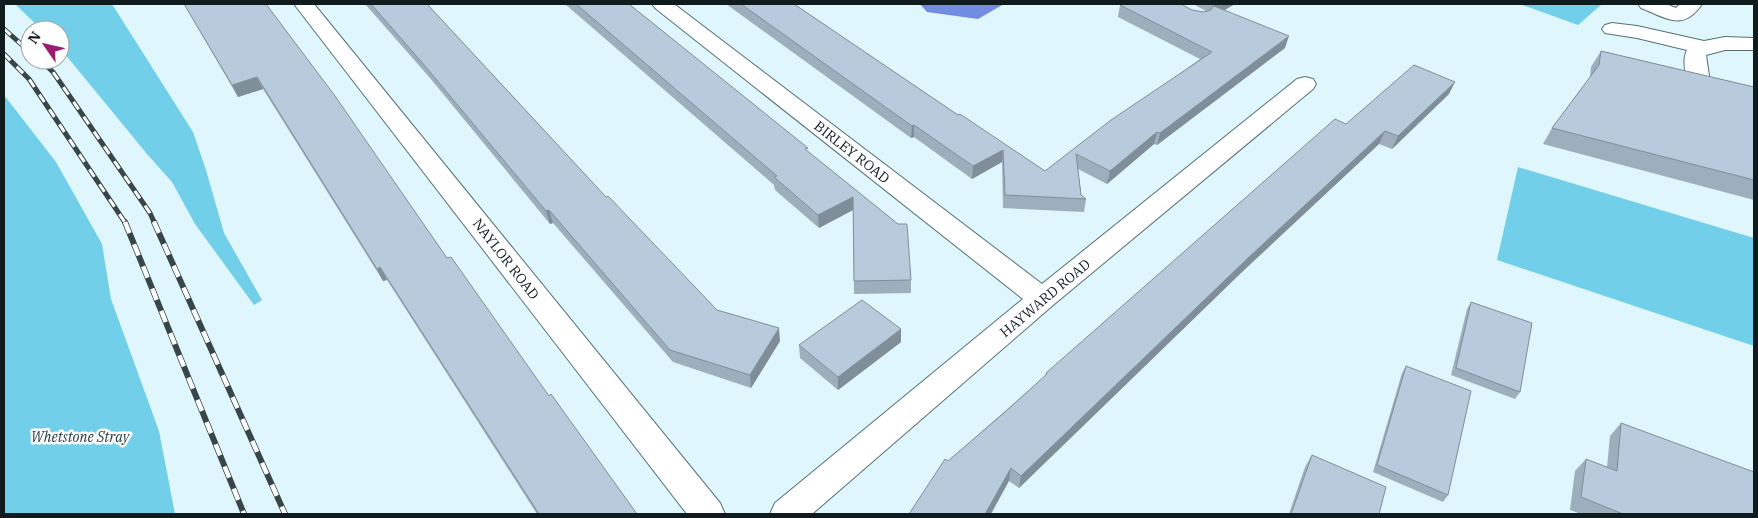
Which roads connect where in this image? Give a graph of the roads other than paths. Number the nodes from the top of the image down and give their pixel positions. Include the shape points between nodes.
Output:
1 (304, 4) edge
2 (662, 4) edge
3 (1648, 4) edge
4 (1692, 4) edge
5 (1612, 30) dead end
6 (1754, 44) edge
7 (1703, 47) junction
8 (1699, 82) edge
9 (1305, 84) dead end
10 (1042, 299) junction
11 (708, 514) edge
12 (787, 514) edge

1 - 11 street, NAYLOR ROAD
2 - 10 street, BIRLEY ROAD
3 - 4 street via 1679,16
5 - 7 street via 1637,32
6 - 7 street
7 - 8 street via 1696,56
9 - 10 street, HAYWARD ROAD
10 - 12 street, HAYWARD ROAD

